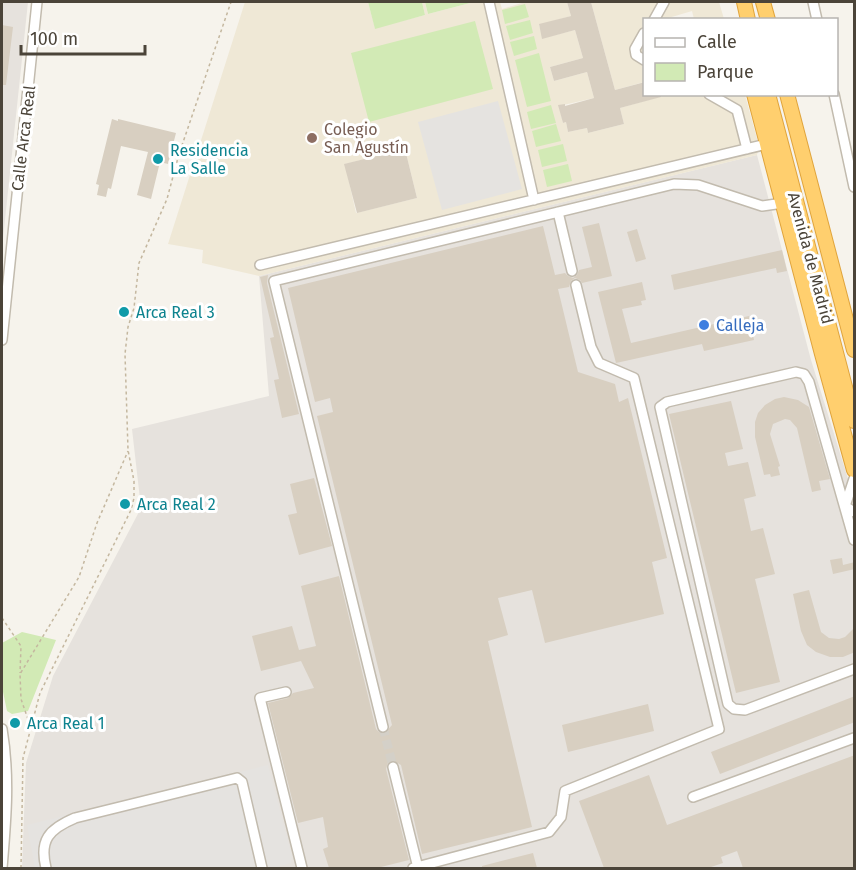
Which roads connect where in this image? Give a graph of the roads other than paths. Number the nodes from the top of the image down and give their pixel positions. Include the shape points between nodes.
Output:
1 (489, 2) edge
2 (664, 2) edge
3 (735, 2) edge
4 (744, 2) edge
5 (763, 2) edge
6 (813, 2) edge
7 (38, 4) edge
8 (655, 18) edge
9 (738, 18) edge
10 (748, 18) edge
11 (767, 18) edge
12 (817, 18) edge
13 (643, 36) edge
14 (643, 59) edge
15 (712, 96) edge
16 (755, 96) edge
17 (769, 96) edge
18 (788, 96) edge
19 (834, 96) edge
20 (767, 144) junction
21 (747, 149) junction
22 (855, 187) edge
23 (534, 200) junction
24 (783, 203) junction
25 (558, 212) junction
26 (260, 265) dead end
27 (572, 271) dead end
28 (576, 285) dead end
29 (2, 340) edge
30 (855, 350) edge
31 (855, 421) edge
32 (855, 470) edge
33 (855, 479) edge
34 (845, 506) junction
35 (855, 512) edge
36 (855, 540) edge
37 (855, 669) edge
38 (286, 692) dead end
39 (383, 727) tunnel mouth
40 (2, 729) edge
41 (855, 738) edge
42 (393, 767) tunnel mouth
43 (693, 797) dead end
44 (2, 868) edge
45 (46, 868) edge
46 (262, 868) edge
47 (302, 868) edge
48 (416, 868) edge

1 - 23 street
2 - 8 street
3 - 9 highway
4 - 10 highway
5 - 11 highway
6 - 12 street
7 - 29 street, Calle Arca Real
13 - 14 street via 635,49
15 - 21 street via 737,110
16 - 20 highway
17 - 31 highway, Avenida de Madrid
18 - 30 highway, Avenida de Madrid
19 - 22 street
20 - 21 street
20 - 24 highway
21 - 23 street
23 - 26 street
24 - 25 street via 762,206 698,185 674,184
24 - 32 highway
25 - 27 street
25 - 39 street via 274,281
28 - 48 street via 598,363 634,378 719,729 565,791 561,816 549,832
33 - 34 street
34 - 35 street
34 - 36 street
34 - 37 street via 804,374 796,372 698,394 660,407 728,704 734,710 745,710
38 - 47 street via 260,698
40 - 44 street via 8,802
41 - 43 street
42 - 48 street
45 - 46 street via 44,846 50,833 62,823 237,778 242,782

